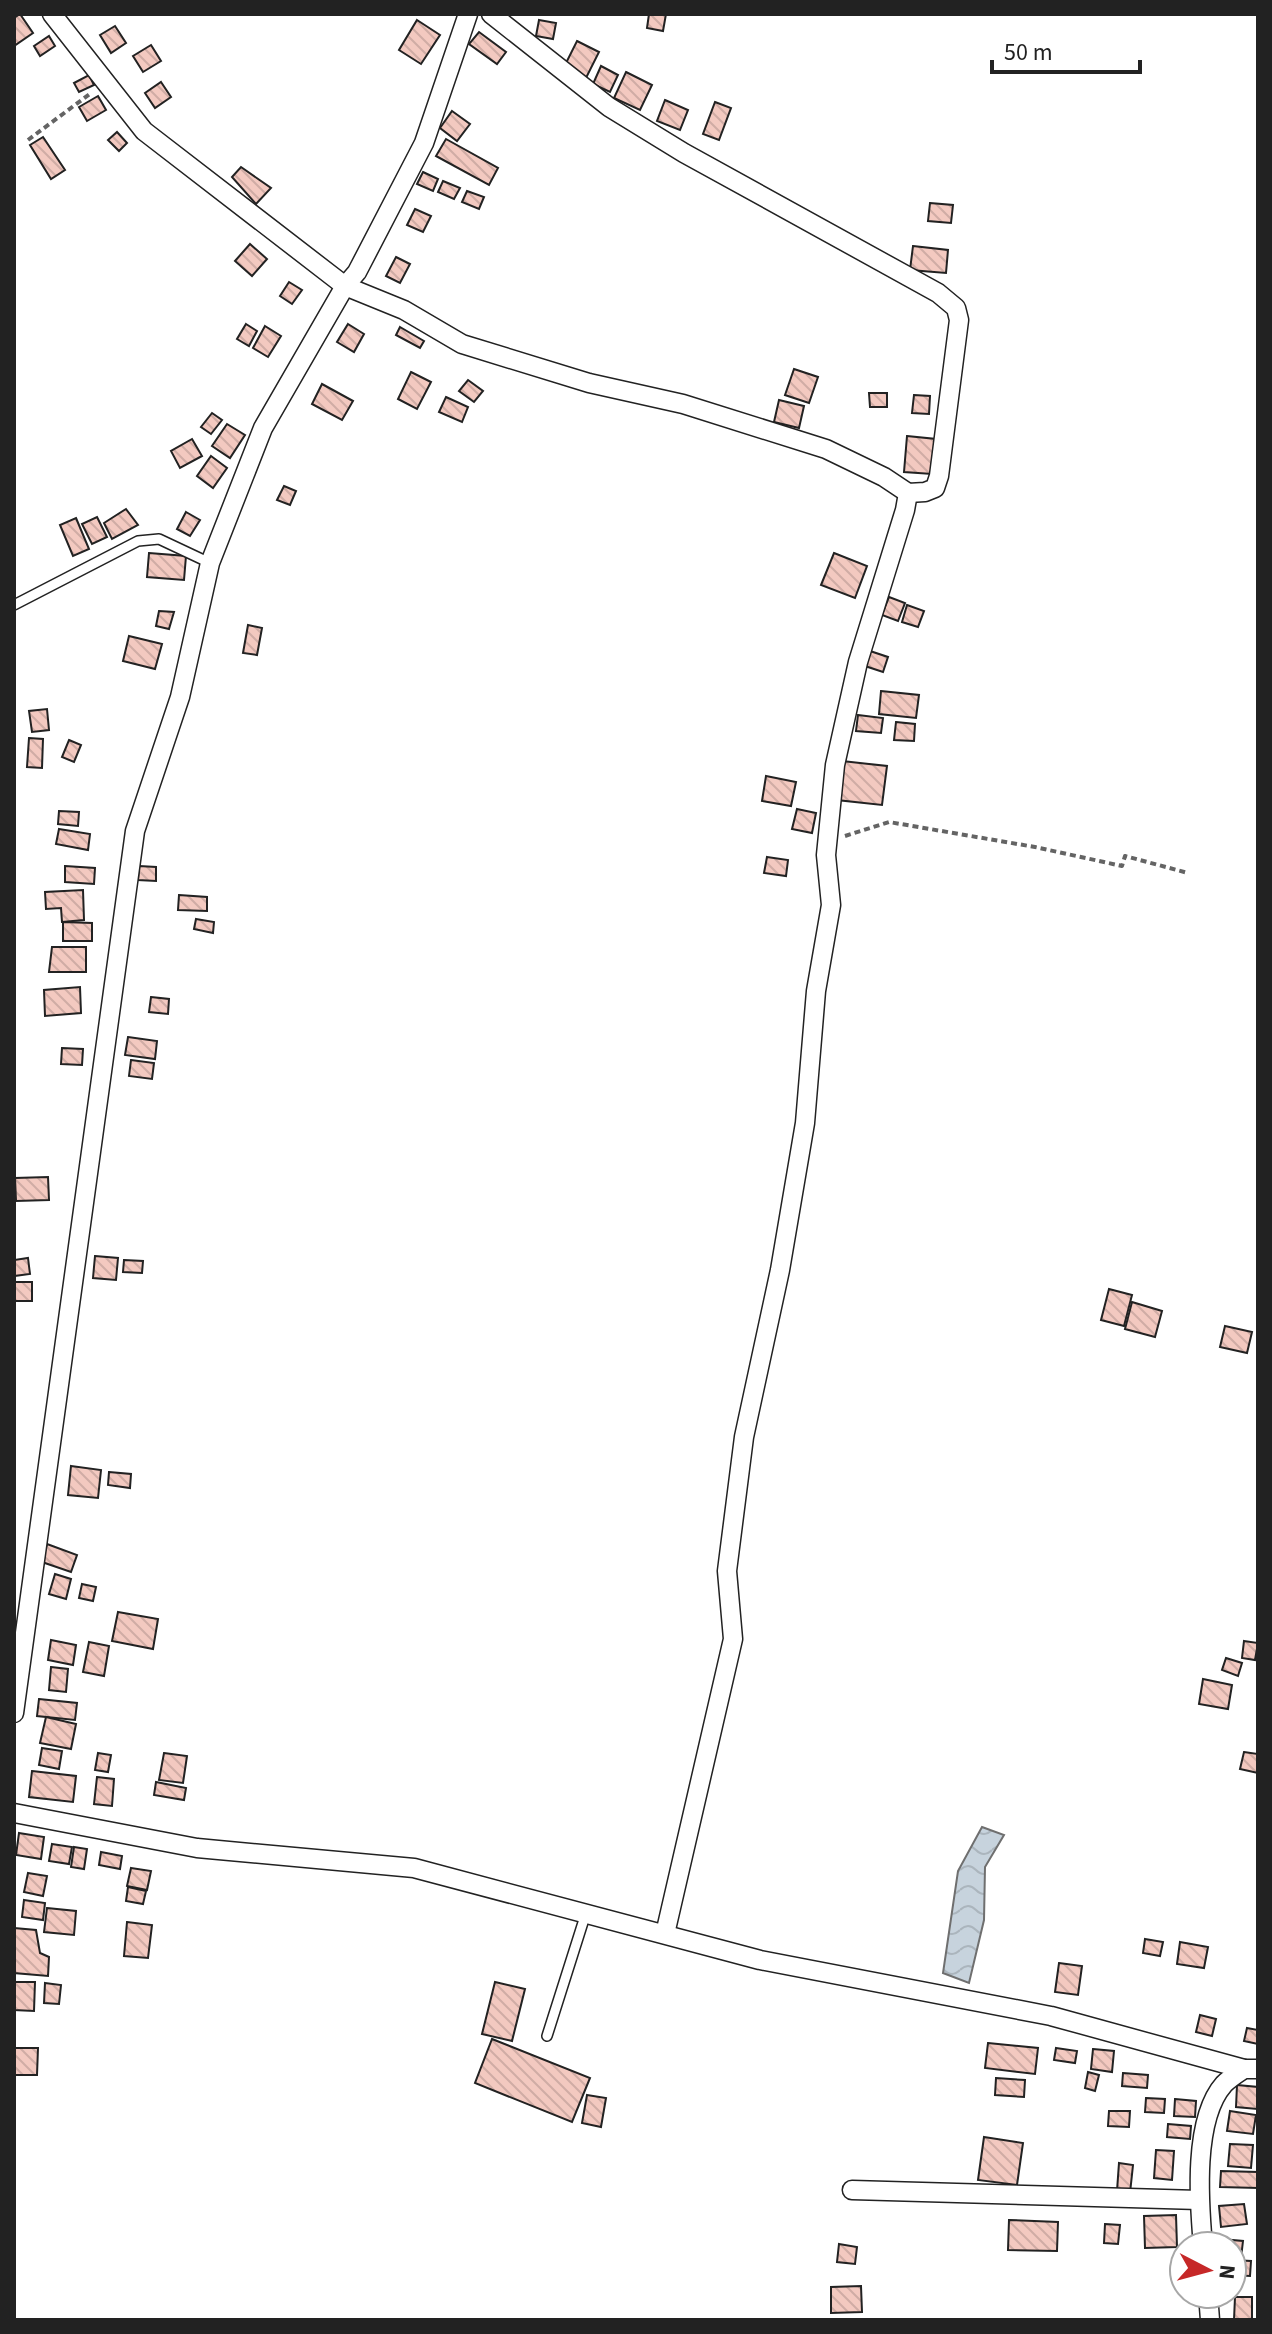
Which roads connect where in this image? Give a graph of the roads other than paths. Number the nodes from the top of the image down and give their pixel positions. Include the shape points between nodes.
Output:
1 (52, 14) edge
2 (468, 14) edge
3 (491, 14) edge
4 (345, 286) junction
5 (908, 493) junction
6 (210, 563) junction
7 (14, 605) edge
8 (14, 1713) edge
9 (14, 1813) edge
10 (586, 1913) junction
11 (665, 1934) junction
12 (547, 2036) dead end
13 (1251, 2069) edge
14 (852, 2190) dead end
15 (1199, 2200) junction
16 (1202, 2230) edge

1 - 4 street via 144,131
2 - 4 street via 424,143
3 - 5 street via 609,107 956,308 959,320 939,476 935,488
4 - 5 street via 404,310 462,344 826,449
4 - 6 street via 263,428
5 - 11 street via 835,765 826,855 831,905 816,991 805,1123 744,1437 727,1571 733,1639
6 - 7 lane via 159,539 138,541
6 - 8 street via 180,697 135,831
9 - 10 street via 197,1848 414,1868
10 - 11 street
10 - 12 lane
11 - 13 street via 760,1960 1051,2016
13 - 15 street via 1225,2083 1209,2108
14 - 15 street
15 - 16 street

